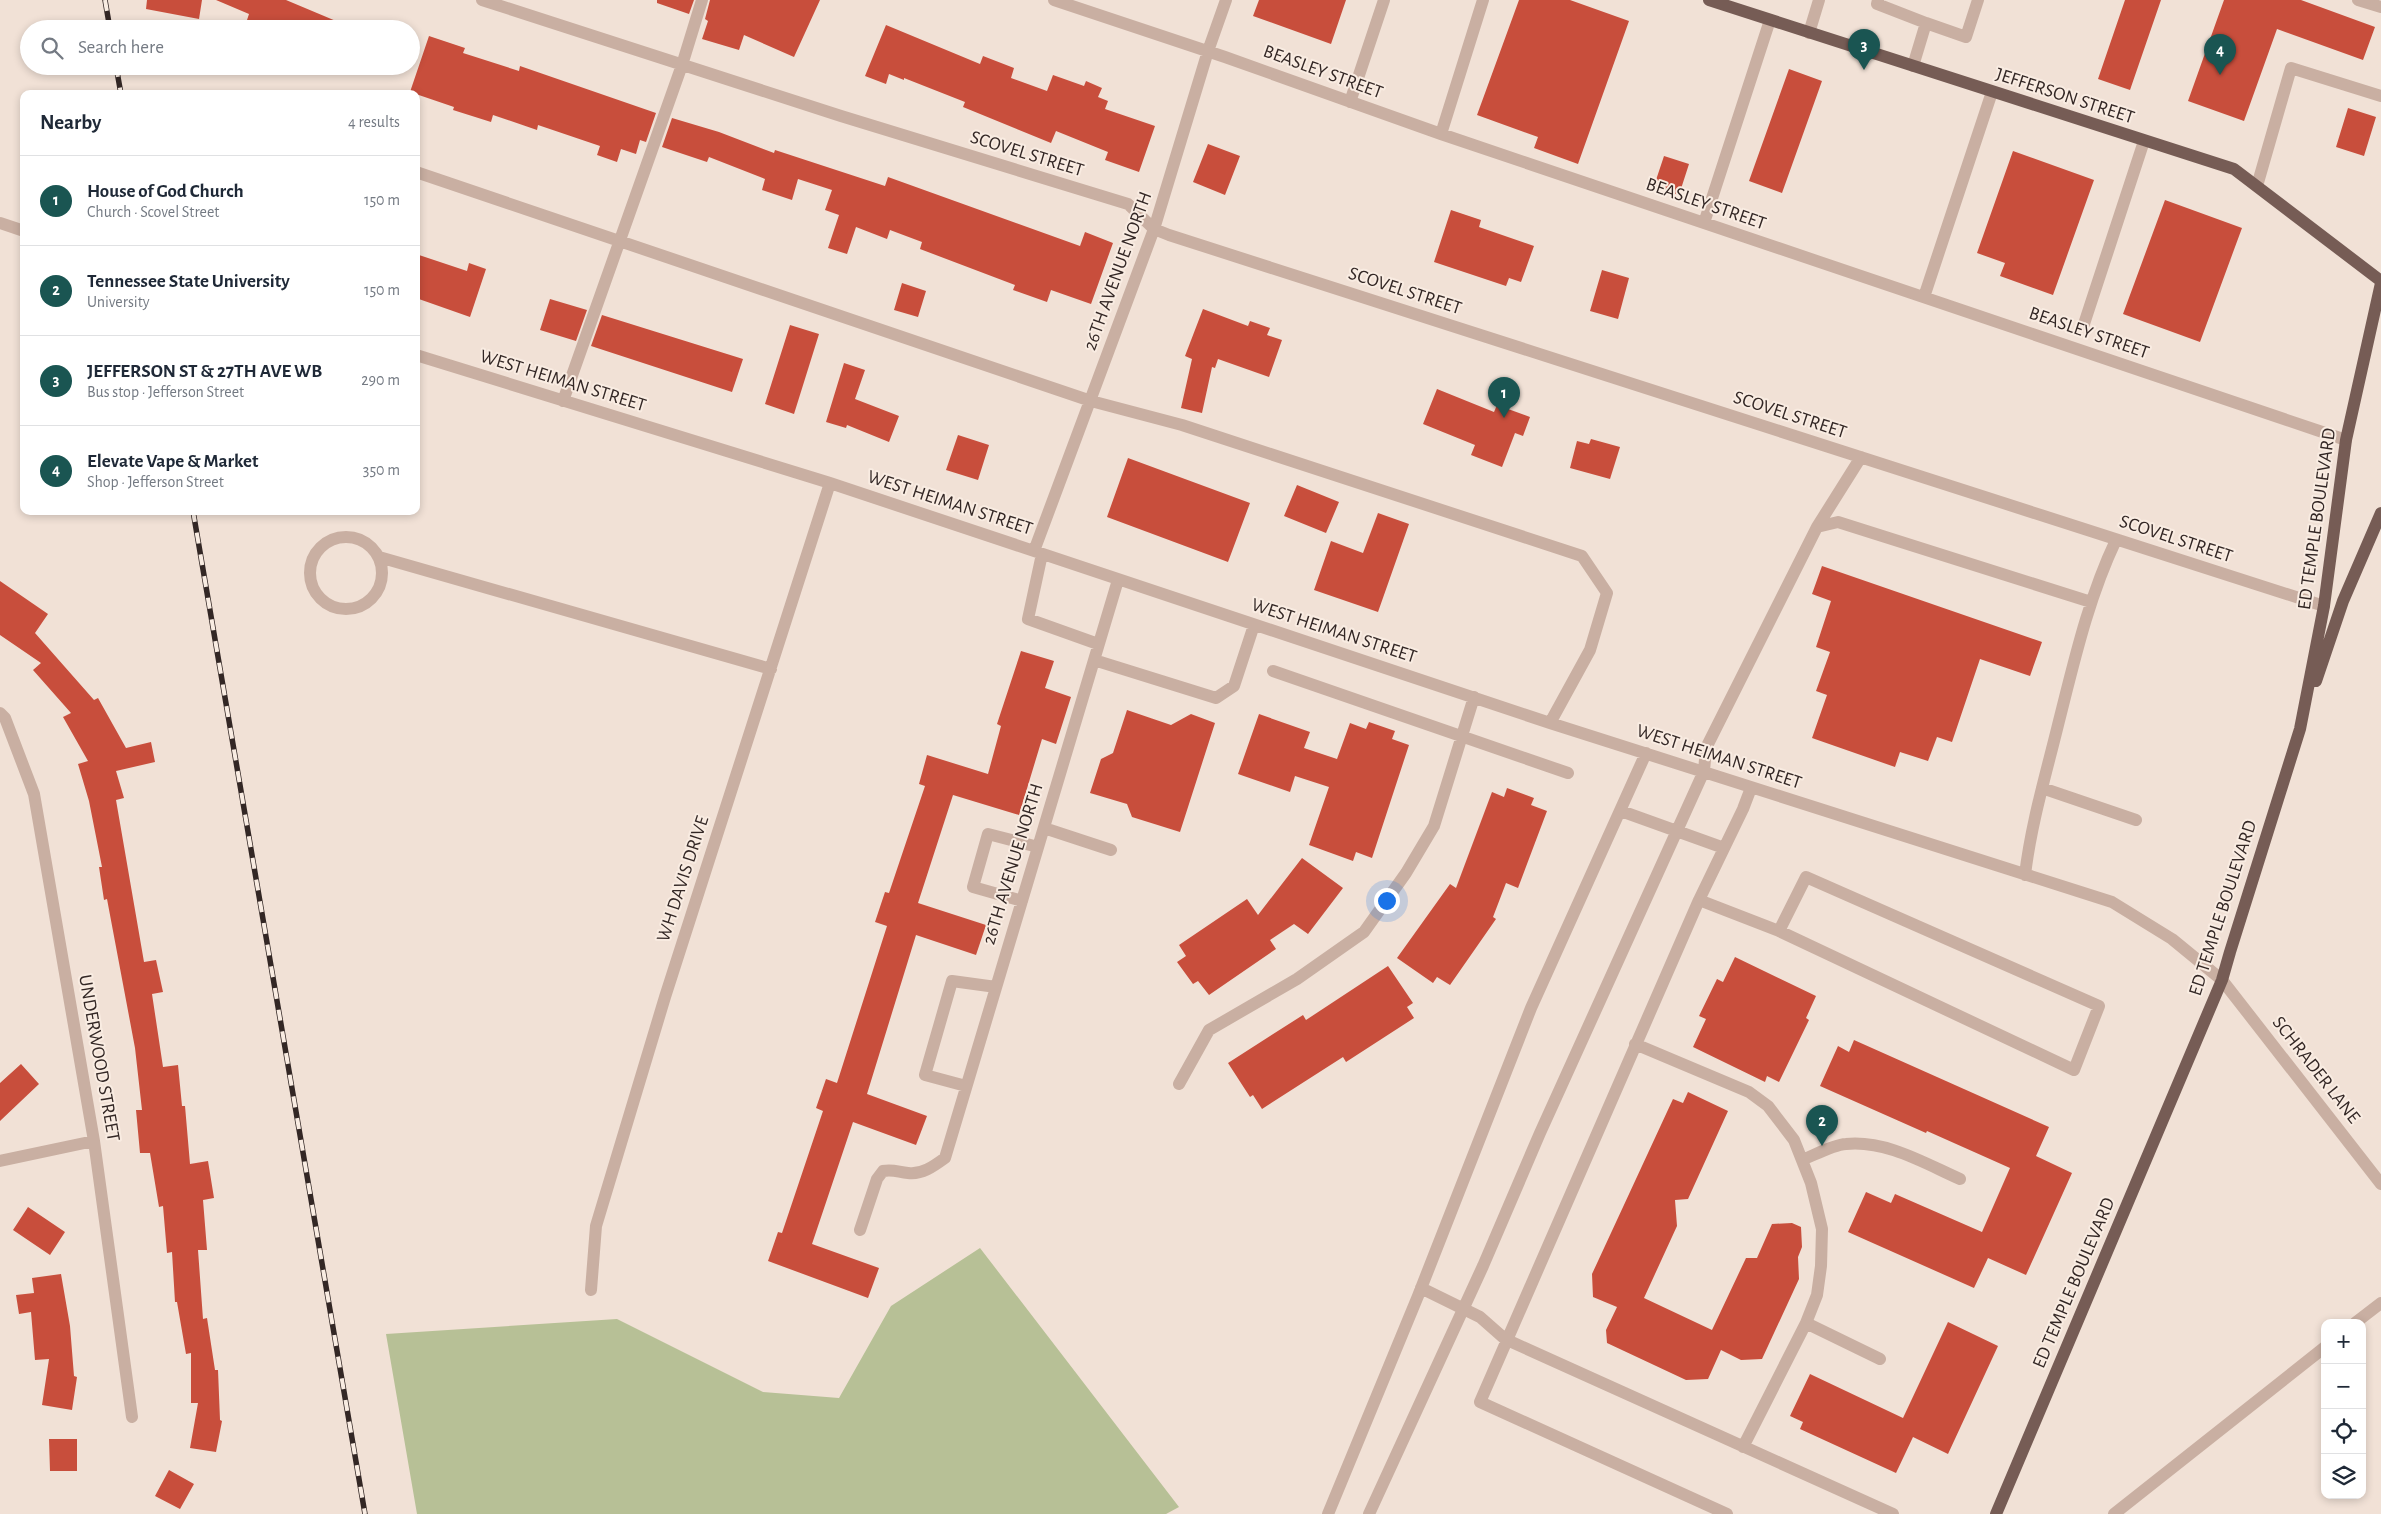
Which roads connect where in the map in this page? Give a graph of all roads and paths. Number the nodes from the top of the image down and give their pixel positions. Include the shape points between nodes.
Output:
1 (482, 0) edge
2 (702, 0) edge
3 (1054, 0) edge
4 (1226, 0) edge
5 (1384, 0) edge
6 (1483, 0) edge
7 (1709, 0) edge
8 (1819, 0) edge
9 (1878, 0) edge
10 (1978, 0) edge
11 (2358, 0) edge
12 (2381, 7) edge
13 (1770, 20) junction
14 (1926, 23) junction
15 (1809, 33) junction
16 (1208, 51) junction
17 (682, 65) junction
18 (1913, 66) junction
19 (1992, 92) junction
20 (2381, 96) edge
21 (1350, 102) junction
22 (1441, 134) junction
23 (2144, 140) junction
24 (420, 173) edge
25 (2257, 186) junction
26 (0, 223) edge
27 (1704, 223) junction
28 (20, 229) edge
29 (1154, 230) junction
30 (619, 240) junction
31 (2381, 282) edge
32 (1924, 297) junction
33 (2084, 324) dead end
34 (420, 356) edge
35 (1091, 400) junction
36 (563, 401) junction
37 (2346, 440) junction
38 (1861, 457) junction
39 (830, 483) junction
40 (2381, 513) edge
41 (1817, 527) junction
42 (2116, 540) junction
43 (1038, 552) junction
44 (379, 557) junction
45 (1118, 580) junction
46 (2091, 602) junction
47 (2324, 606) junction
48 (1254, 625) junction
49 (1098, 644) junction
50 (1094, 660) junction
51 (771, 669) junction
52 (1273, 671) dead end
53 (1474, 697) junction
54 (0, 713) edge
55 (1550, 723) junction
56 (2300, 729) junction
57 (1462, 736) junction
58 (1646, 753) junction
59 (1704, 771) junction
60 (1568, 773) dead end
61 (1751, 788) junction
62 (2042, 788) junction
63 (1621, 811) junction
64 (2136, 820) dead end
65 (1044, 828) junction
66 (1678, 830) junction
67 (1038, 847) junction
68 (1724, 848) junction
69 (1111, 850) dead end
70 (2025, 874) junction
71 (1699, 900) junction
72 (1022, 901) junction
73 (1779, 931) junction
74 (2222, 980) junction
75 (996, 987) junction
76 (1635, 1044) junction
77 (1179, 1084) dead end
78 (966, 1086) junction
79 (94, 1141) junction
80 (1802, 1160) junction
81 (0, 1161) edge
82 (1960, 1179) dead end
83 (2381, 1184) edge
84 (860, 1230) dead end
85 (1421, 1288) junction
86 (591, 1290) dead end
87 (1464, 1307) junction
88 (2379, 1309) edge
89 (2362, 1319) edge
90 (1806, 1323) junction
91 (1506, 1339) junction
92 (2321, 1350) edge
93 (1880, 1359) dead end
94 (132, 1417) dead end
95 (1743, 1446) junction
96 (1328, 1514) edge
97 (1369, 1514) edge
98 (1727, 1514) edge
99 (1893, 1514) edge
100 (1996, 1514) edge
101 (2114, 1514) edge

1 - 17 street, SCOVEL STREET
2 - 17 street
3 - 16 street, BEASLEY STREET
4 - 16 street, 26TH AVENUE NORTH
5 - 21 street
6 - 22 street
7 - 13 main road, JEFFERSON STREET
8 - 15 street
9 - 14 street via 1876,4
10 - 14 street via 1966,37
11 - 12 street
13 - 15 main road, JEFFERSON STREET
13 - 27 street
14 - 18 street
15 - 18 main road, JEFFERSON STREET
16 - 21 street, BEASLEY STREET
16 - 29 street, 26TH AVENUE NORTH
17 - 29 street, SCOVEL STREET via 1128,204
17 - 30 street
18 - 19 main road, JEFFERSON STREET
19 - 23 main road, JEFFERSON STREET
19 - 32 street
20 - 25 street via 2291,68
21 - 22 street, BEASLEY STREET
22 - 27 street, BEASLEY STREET
23 - 25 main road, JEFFERSON STREET via 2234,169
23 - 33 street
24 - 30 street
25 - 31 main road, JEFFERSON STREET
26 - 28 street
27 - 32 street, BEASLEY STREET
29 - 35 street, 26TH AVENUE NORTH
29 - 38 street, SCOVEL STREET
30 - 35 street
30 - 36 street
31 - 37 main road, ED TEMPLE BOULEVARD
32 - 37 street, BEASLEY STREET
34 - 36 street, WEST HEIMAN STREET
35 - 43 street, 26TH AVENUE NORTH
35 - 55 street via 1182,425 1582,556 1607,592 1590,650
36 - 39 street, WEST HEIMAN STREET
37 - 47 main road, ED TEMPLE BOULEVARD
38 - 41 street
38 - 42 street, SCOVEL STREET
39 - 43 street, WEST HEIMAN STREET
39 - 51 street, WH DAVIS DRIVE
40 - 56 main road via 2343,601
41 - 46 street via 1838,522
41 - 59 street via 1706,748
42 - 46 street
42 - 47 street, SCOVEL STREET
43 - 45 street, WEST HEIMAN STREET
43 - 49 street, 26TH AVENUE NORTH via 1028,619
44 - 44 street via 382,580 371,600 362,606 350,609 328,604 312,587 311,562 326,542 337,537 362,540
44 - 51 street
45 - 48 street, WEST HEIMAN STREET
45 - 49 street, 26TH AVENUE NORTH
46 - 62 street
47 - 56 main road, ED TEMPLE BOULEVARD
48 - 50 street via 1234,686 1216,698
48 - 53 street, WEST HEIMAN STREET
49 - 50 street, 26TH AVENUE NORTH
50 - 65 street, 26TH AVENUE NORTH
51 - 86 street, WH DAVIS DRIVE via 665,997 596,1226
52 - 57 street
53 - 55 street, WEST HEIMAN STREET
53 - 57 street
54 - 79 street, UNDERWOOD STREET via 5,718 34,794
55 - 58 street, WEST HEIMAN STREET
56 - 74 main road, ED TEMPLE BOULEVARD
57 - 60 street
57 - 77 street via 1434,826 1406,873 1364,932 1297,979 1209,1030
58 - 59 street, WEST HEIMAN STREET
58 - 63 street
59 - 61 street, WEST HEIMAN STREET
59 - 66 street
61 - 68 street
61 - 70 street, WEST HEIMAN STREET
62 - 64 street
62 - 70 street
63 - 66 street
63 - 85 street via 1531,1008
65 - 67 street, 26TH AVENUE NORTH
65 - 69 street
66 - 68 street
66 - 87 street
67 - 72 street, 26TH AVENUE NORTH
67 - 72 street via 988,834 973,887
68 - 71 street
70 - 74 street, WEST HEIMAN STREET via 2112,902 2172,939
71 - 73 street
71 - 76 street
72 - 75 street, 26TH AVENUE NORTH
73 - 73 street via 2074,1070 2099,1006 1806,877
74 - 83 street, SCHRADER LANE
74 - 100 main road, ED TEMPLE BOULEVARD
75 - 78 street, 26TH AVENUE NORTH
75 - 78 street via 952,981 925,1075
76 - 80 street via 1749,1092 1768,1106 1794,1140
76 - 91 street
78 - 84 street, 26TH AVENUE NORTH via 945,1158 930,1170 909,1174 894,1169 883,1171 876,1179
79 - 81 street
79 - 94 street, UNDERWOOD STREET
80 - 82 street via 1844,1144 1873,1144 1903,1153
80 - 90 street via 1822,1229 1817,1295
85 - 87 street
85 - 96 street
87 - 91 street
87 - 97 street
88 - 89 street
90 - 93 street
90 - 95 street
91 - 95 street
91 - 98 street via 1480,1402
92 - 101 street
95 - 99 street

